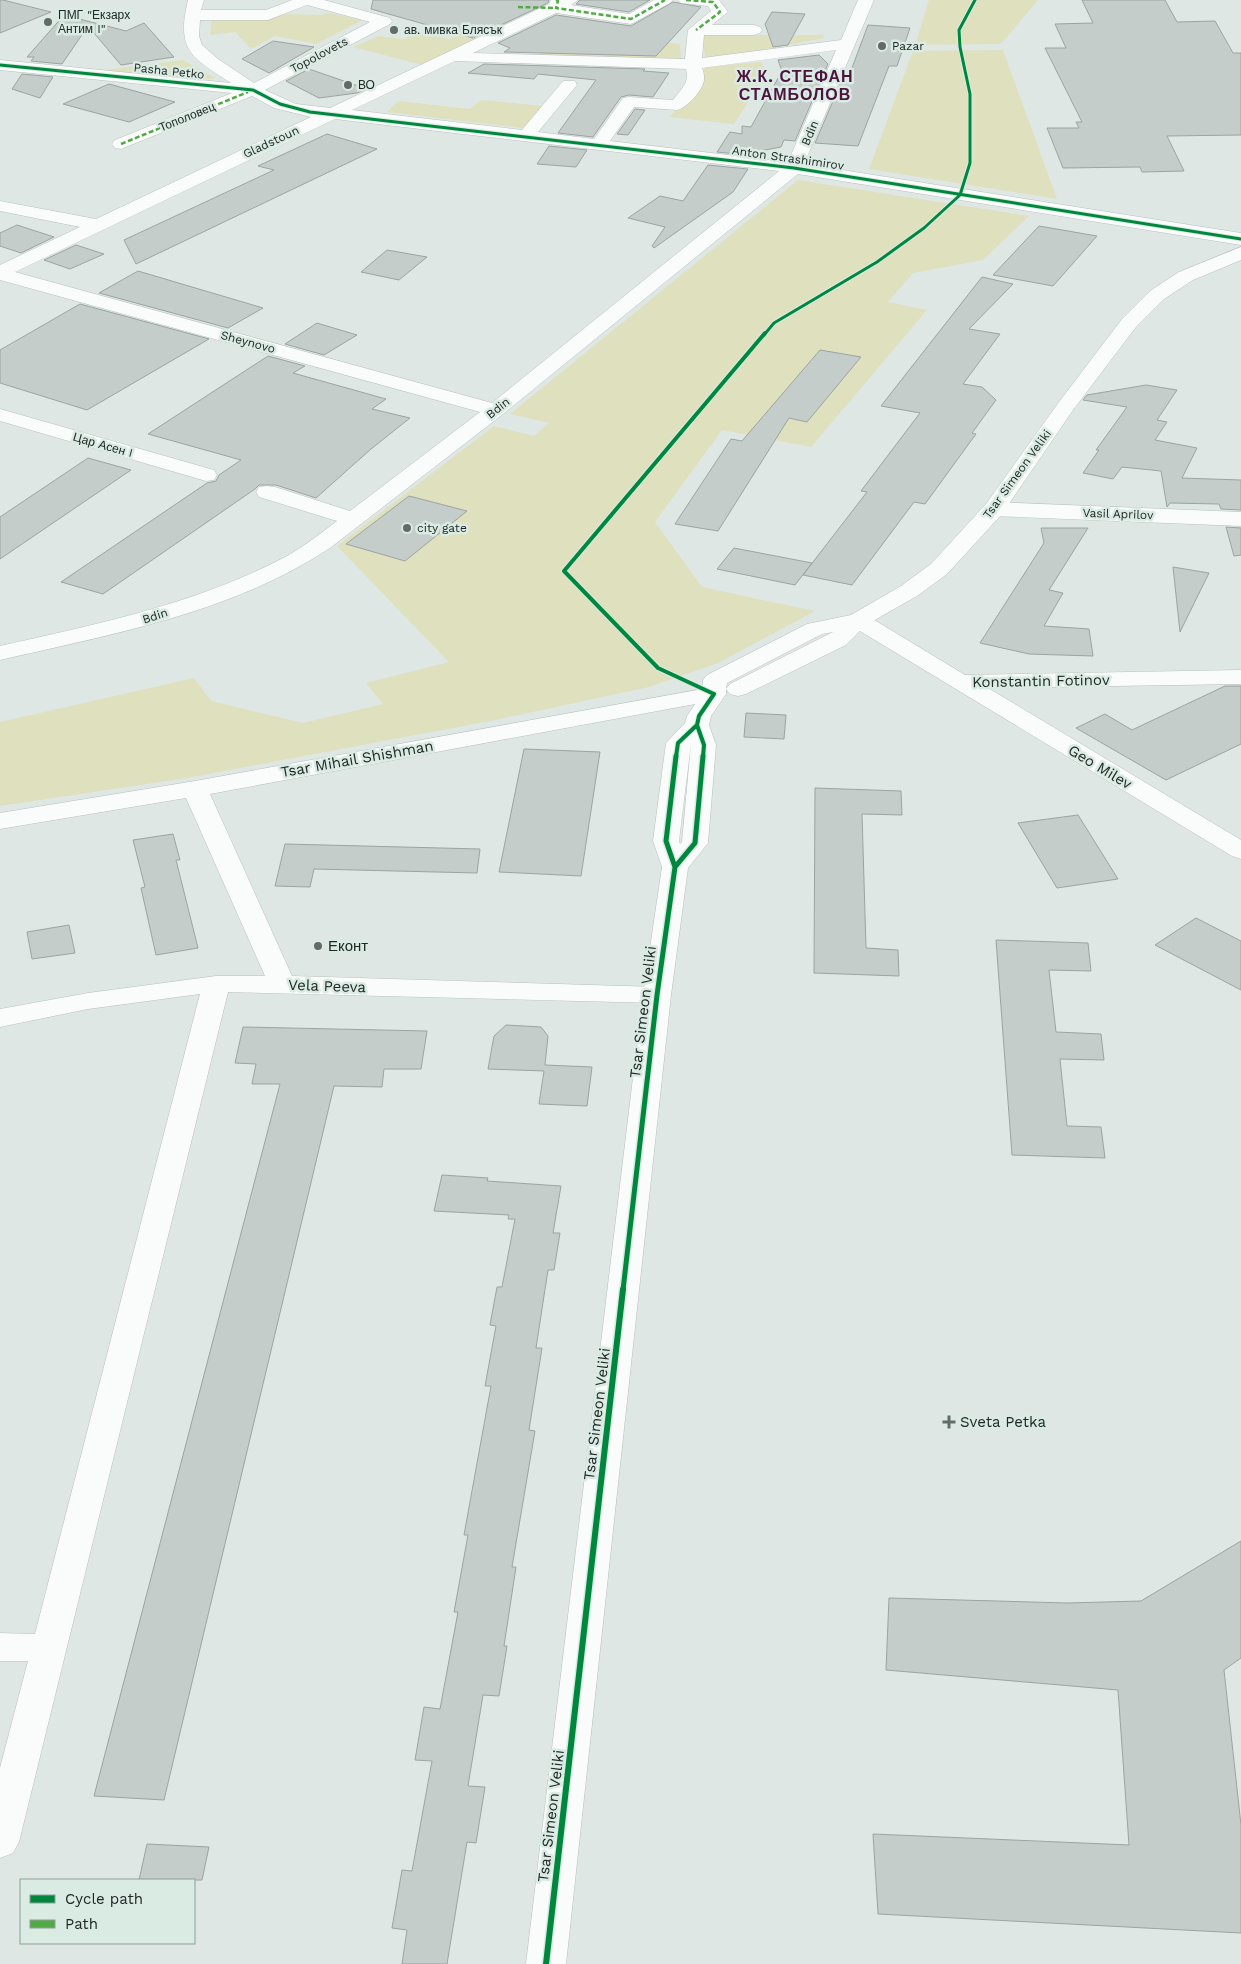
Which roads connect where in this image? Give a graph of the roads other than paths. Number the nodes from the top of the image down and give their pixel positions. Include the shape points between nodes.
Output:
1 (666, 0) edge
2 (686, 0) edge
3 (866, 0) edge
4 (560, 3) edge
5 (518, 7) dead end
6 (194, 8) edge
7 (696, 30) junction
8 (754, 30) dead end
9 (848, 44) junction
10 (450, 57) junction
11 (693, 64) junction
12 (0, 65) edge
13 (569, 85) dead end
14 (253, 90) junction
15 (331, 113) junction
16 (526, 136) junction
17 (121, 144) dead end
18 (599, 144) junction
19 (794, 168) junction
20 (0, 206) edge
21 (97, 225) junction
22 (1241, 239) edge
23 (1241, 253) edge
24 (1241, 269) edge
25 (0, 273) edge
26 (1130, 323) junction
27 (496, 410) junction
28 (0, 415) edge
29 (206, 474) dead end
30 (267, 492) dead end
31 (994, 509) junction
32 (353, 519) junction
33 (1241, 519) edge
34 (858, 620) junction
35 (0, 653) edge
36 (1241, 678) edge
37 (960, 682) junction
38 (714, 694) junction
39 (195, 789) junction
40 (0, 821) edge
41 (1241, 851) edge
42 (216, 984) junction
43 (282, 984) junction
44 (657, 995) junction
45 (0, 1018) edge
46 (0, 1647) edge
47 (48, 1648) junction
48 (0, 1842) edge
49 (546, 1964) edge

1 - 4 street via 631,19
2 - 7 street via 713,2 720,12
3 - 9 street, Bdin
4 - 5 street
4 - 10 street, Gladstoun
6 - 14 street via 192,35 195,47
6 - 14 street, Topolovets via 268,14 306,0 384,21
7 - 8 street
7 - 11 street
9 - 11 street
9 - 19 street, Bdin
10 - 11 street
10 - 15 street, Gladstoun
11 - 18 street via 695,84 676,105 629,102
12 - 14 street, Pasha Petko
13 - 16 street
14 - 15 street, Pasha Petko via 270,101 300,110
14 - 17 street, Тополовец
15 - 16 street, Anton Strashimirov
15 - 21 street, Gladstoun
16 - 18 street, Anton Strashimirov
18 - 19 street, Anton Strashimirov
19 - 22 street, Anton Strashimirov
19 - 27 street, Bdin
20 - 21 street
21 - 25 street, Gladstoun
23 - 26 street, Tsar Simeon Veliki via 1186,276 1157,295
24 - 26 street, Tsar Simeon Veliki via 1173,298
25 - 27 street, Sheynovo
26 - 31 street, Tsar Simeon Veliki via 1066,406
27 - 32 street, Bdin
28 - 29 street, Цар Асен I
30 - 32 street
31 - 33 street, Vasil Aprilov
31 - 34 street, Tsar Simeon Veliki via 939,569 909,591
32 - 35 street, Bdin via 296,560 212,597 140,621
34 - 37 street, Konstantin Fotinov
34 - 38 street, Tsar Simeon Veliki via 838,640 731,692
36 - 37 street, Konstantin Fotinov
37 - 41 street, Geo Milev
38 - 39 street, Tsar Mihail Shishman
38 - 44 street, Tsar Simeon Veliki via 699,716 697,725 704,745 694,843 675,867
39 - 40 street, Tsar Mihail Shishman
39 - 43 street
42 - 43 street, Vela Peeva
42 - 45 street, Vela Peeva via 88,1001
42 - 47 street
43 - 44 street, Vela Peeva
44 - 49 street, Tsar Simeon Veliki
46 - 47 street
47 - 48 street

